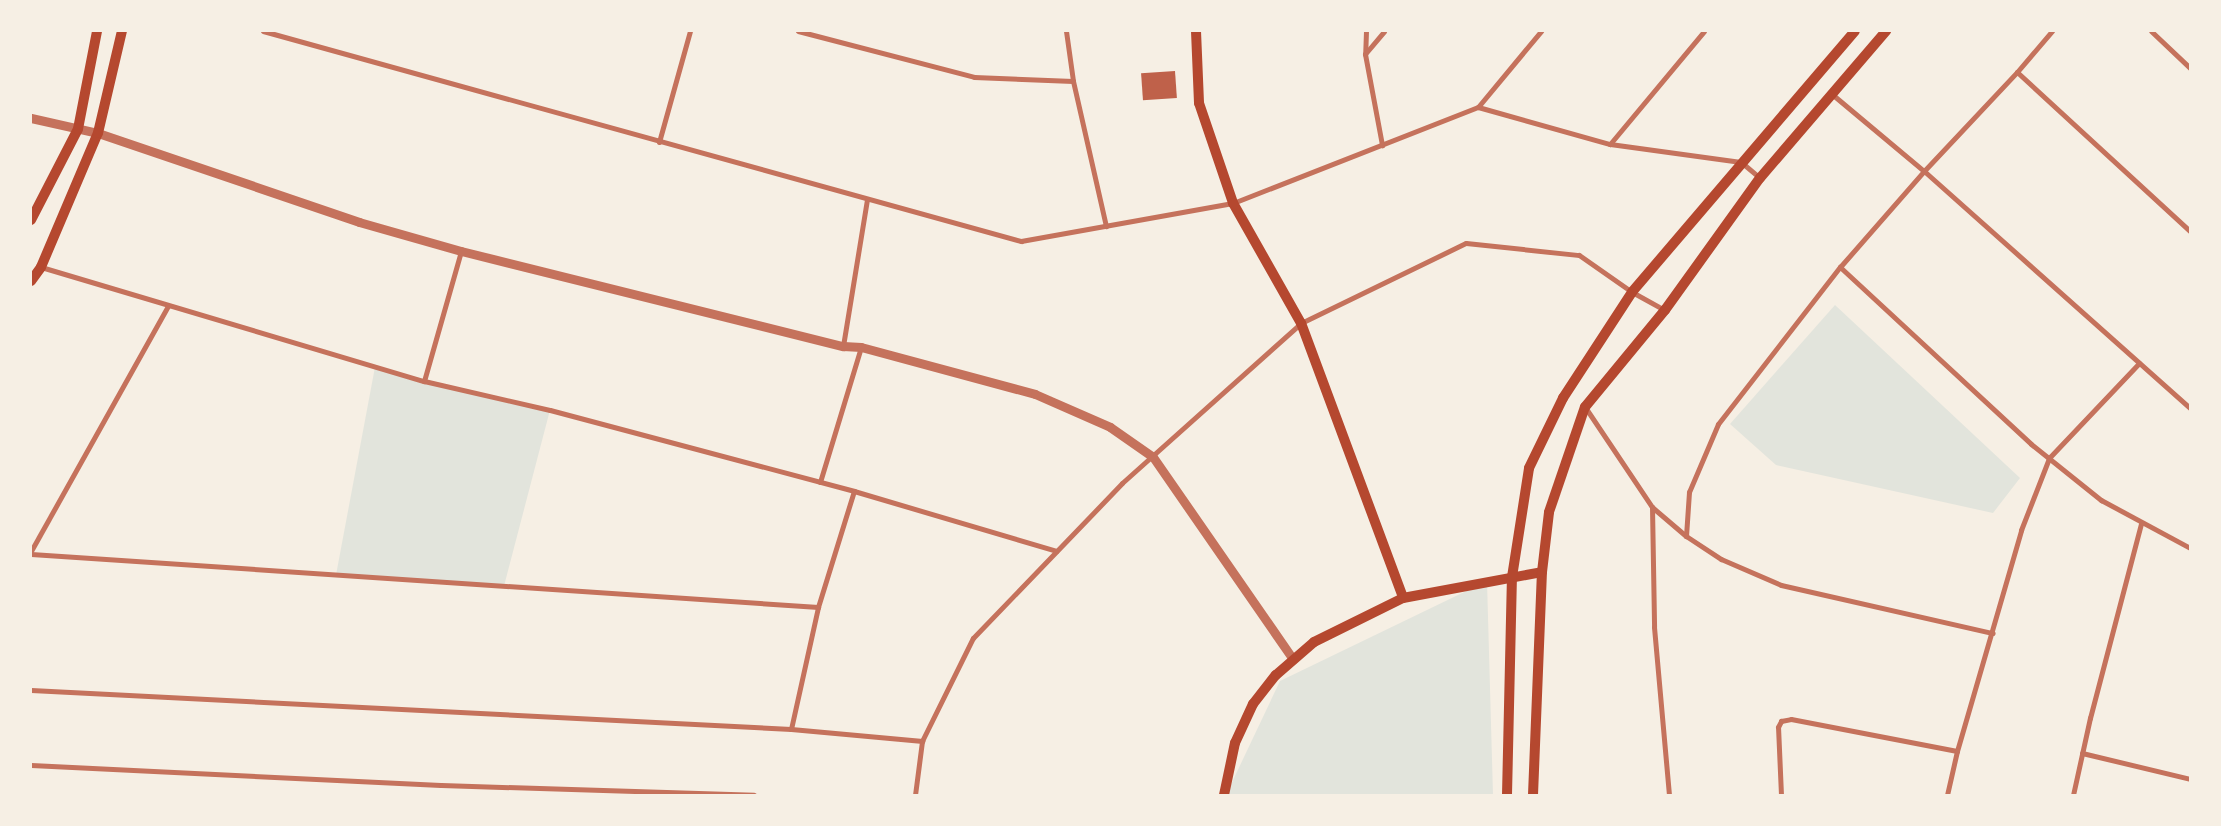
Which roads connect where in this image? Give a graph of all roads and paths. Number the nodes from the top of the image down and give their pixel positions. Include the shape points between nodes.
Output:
1 (97, 31) edge
2 (122, 31) edge
3 (263, 31) edge
4 (690, 31) edge
5 (799, 31) edge
6 (1066, 31) edge
7 (1196, 31) edge
8 (1366, 31) edge
9 (1384, 31) edge
10 (1541, 31) edge
11 (1704, 31) edge
12 (1855, 31) edge
13 (1886, 31) edge
14 (2052, 31) edge
15 (2151, 31) edge
16 (1365, 54) junction
17 (2190, 68) edge
18 (2017, 72) junction
19 (1073, 81) junction
20 (1833, 95) junction
21 (1478, 106) junction
22 (31, 118) edge
23 (78, 129) junction
24 (98, 133) junction
25 (659, 142) junction
26 (1610, 144) junction
27 (1382, 145) junction
28 (1741, 162) junction
29 (1924, 171) junction
30 (1760, 178) junction
31 (867, 199) junction
32 (1233, 204) junction
33 (31, 220) edge
34 (1106, 226) junction
35 (2190, 231) edge
36 (461, 251) junction
37 (41, 267) junction
38 (1840, 268) junction
39 (31, 281) edge
40 (1632, 292) junction
41 (168, 306) junction
42 (1665, 310) junction
43 (1301, 323) junction
44 (842, 346) junction
45 (861, 347) junction
46 (2139, 363) junction
47 (424, 381) junction
48 (1585, 407) junction
49 (2190, 408) edge
50 (1153, 457) junction
51 (2049, 458) junction
52 (820, 482) junction
53 (854, 491) junction
54 (1652, 507) junction
55 (2141, 523) junction
56 (1686, 536) junction
57 (2190, 548) edge
58 (1056, 551) junction
59 (31, 553) edge
60 (1542, 572) junction
61 (1512, 577) junction
62 (1402, 598) junction
63 (818, 607) junction
64 (1992, 633) junction
65 (1294, 658) junction
66 (31, 690) edge
67 (791, 729) junction
68 (922, 741) junction
69 (1957, 751) junction
70 (2082, 753) junction
71 (31, 765) edge
72 (2190, 779) edge
73 (754, 795) edge
74 (915, 795) edge
75 (1224, 795) edge
76 (1507, 795) edge
77 (1533, 795) edge
78 (1669, 795) edge
79 (1781, 795) edge
80 (1947, 795) edge
81 (2073, 795) edge

1 - 23 main road
2 - 24 main road
3 - 25 street
4 - 25 street
5 - 19 street via 974,77
6 - 19 street
7 - 32 main road via 1199,103
8 - 16 street
9 - 16 street
10 - 21 street
11 - 26 street
12 - 28 main road
13 - 20 main road
14 - 18 street
15 - 17 street
16 - 27 street
18 - 29 street
18 - 35 street
19 - 34 street
20 - 29 street
20 - 30 main road
21 - 26 street
21 - 27 street
22 - 23 street
23 - 24 street
23 - 33 main road
24 - 36 street via 359,222
24 - 37 main road
25 - 31 street
26 - 28 street
27 - 32 street
28 - 30 street
28 - 40 main road
29 - 38 street
29 - 46 street
30 - 42 main road
31 - 34 street via 1021,240
31 - 44 street
32 - 34 street
32 - 43 main road
36 - 44 street
36 - 47 street
37 - 39 main road
37 - 41 street
38 - 51 street
38 - 56 street via 1718,424 1689,492
40 - 42 street
40 - 43 street via 1579,255 1466,243
40 - 61 main road via 1563,398 1529,468
41 - 47 street
41 - 59 street
42 - 48 main road
43 - 50 street
43 - 62 main road
44 - 45 street
45 - 50 street via 1035,394 1110,427
45 - 52 street
46 - 49 street
46 - 51 street
47 - 52 street via 550,410
48 - 54 street
48 - 60 main road via 1549,512
50 - 58 street via 1122,483
50 - 65 street
51 - 55 street via 2101,500
51 - 64 street via 2021,530
52 - 53 street
53 - 58 street
53 - 63 street
54 - 56 street
54 - 78 street via 1654,626
55 - 57 street
55 - 70 street
56 - 64 street via 1722,559 1781,585
58 - 68 street via 973,638
59 - 63 street
60 - 61 main road
60 - 77 main road
61 - 62 main road
61 - 76 main road
62 - 65 main road via 1314,642
63 - 67 street
64 - 69 street
65 - 75 main road via 1253,704 1235,743
66 - 67 street
67 - 68 street
68 - 74 street
69 - 79 street via 1791,719 1781,721 1778,727
69 - 80 street
70 - 72 street
70 - 81 street
71 - 73 street via 441,785

